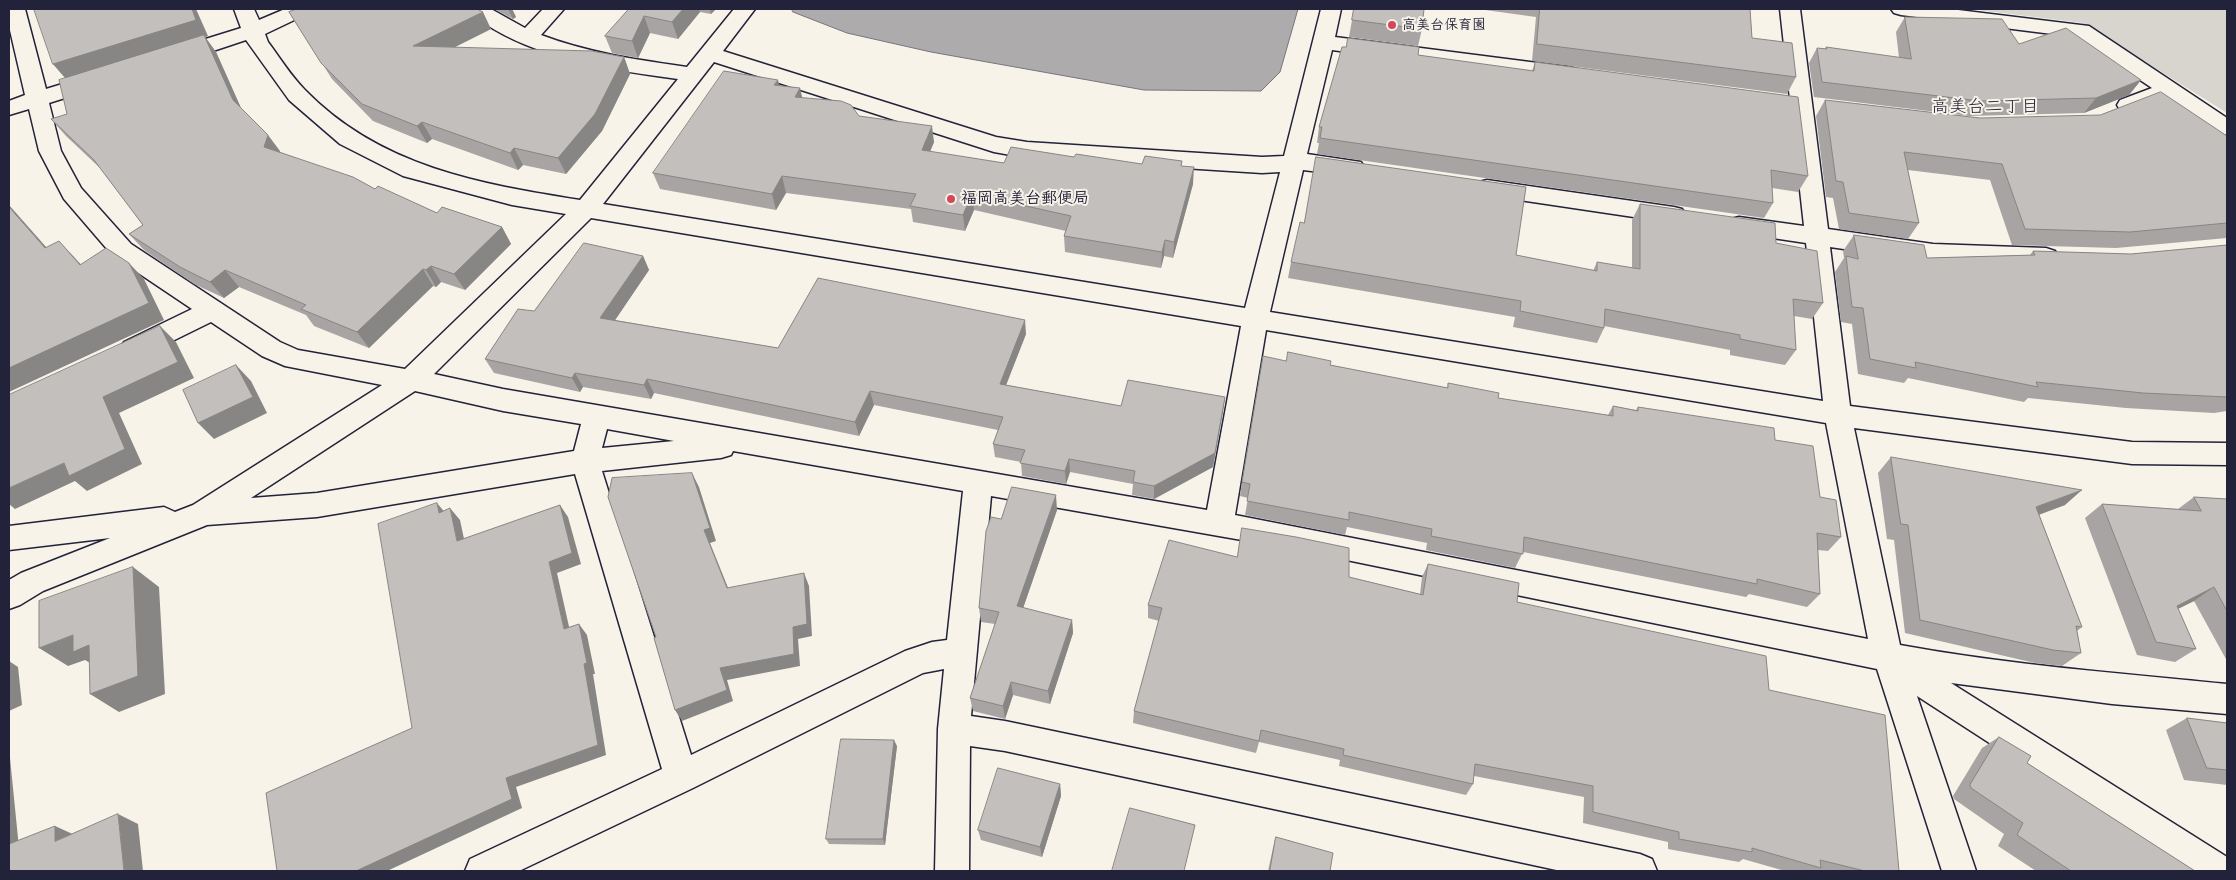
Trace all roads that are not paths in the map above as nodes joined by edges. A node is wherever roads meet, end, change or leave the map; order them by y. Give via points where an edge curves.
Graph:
1 (15, 9) edge
2 (302, 9) edge
3 (477, 9) edge
4 (554, 9) edge
5 (745, 9) edge
6 (1331, 9) edge
7 (1790, 9) edge
8 (1901, 9) edge
9 (249, 20) edge
10 (526, 38) junction
11 (1323, 42) junction
12 (710, 54) junction
13 (159, 61) edge
14 (122, 73) edge
15 (694, 75) junction
16 (1587, 76) edge
17 (2170, 89) junction
18 (37, 99) junction
19 (9, 108) edge
20 (2105, 114) edge
21 (2227, 128) edge
22 (1293, 163) junction
23 (1378, 172) edge
24 (1466, 185) edge
25 (587, 208) junction
26 (1691, 218) edge
27 (1720, 222) edge
28 (1818, 236) junction
29 (2068, 258) edge
30 (212, 309) junction
31 (1255, 319) junction
32 (108, 360) edge
33 (410, 381) junction
34 (1838, 414) junction
35 (596, 416) junction
36 (754, 443) junction
37 (2227, 454) edge
38 (585, 461) junction
39 (978, 482) junction
40 (203, 514) junction
41 (1219, 524) junction
42 (9, 538) edge
43 (9, 596) edge
44 (961, 653) junction
45 (1888, 657) junction
46 (2227, 699) edge
47 (954, 729) junction
48 (681, 777) junction
49 (482, 871) edge
50 (952, 871) edge
51 (1640, 871) edge
52 (1959, 871) edge
53 (2218, 871) edge

1 - 18 street
2 - 9 street
3 - 10 street via 497,24
4 - 10 street
5 - 12 street
6 - 11 street
7 - 28 street
8 - 17 street via 2082,31
9 - 13 street
9 - 25 street via 258,43 297,95 348,139 411,170 512,197
10 - 15 street via 604,61
11 - 16 street
11 - 22 street
12 - 15 street
12 - 22 street via 994,144 1027,150 1262,165
14 - 18 street
15 - 25 street
17 - 20 street
17 - 21 street
18 - 19 street
18 - 30 street via 50,151 72,193 122,250
22 - 23 street via 1310,162
22 - 31 street
24 - 26 street
25 - 31 street
25 - 33 street
27 - 28 street
28 - 29 street via 1933,253
28 - 34 street
30 - 32 street
30 - 33 street via 271,349 294,359
31 - 34 street
31 - 41 street
33 - 35 street
33 - 40 street
34 - 37 street via 2132,453
34 - 45 street
35 - 36 street
35 - 38 street
36 - 38 street
36 - 39 street
38 - 40 street via 317,505
38 - 48 street via 620,585
39 - 41 street
39 - 44 street
40 - 42 street
40 - 43 street via 32,582
41 - 45 street via 1303,538
44 - 47 street
44 - 48 street via 916,661
45 - 46 street via 1958,670
45 - 52 street
45 - 53 street via 1964,710
47 - 50 street
47 - 51 street via 1005,736
48 - 49 street

